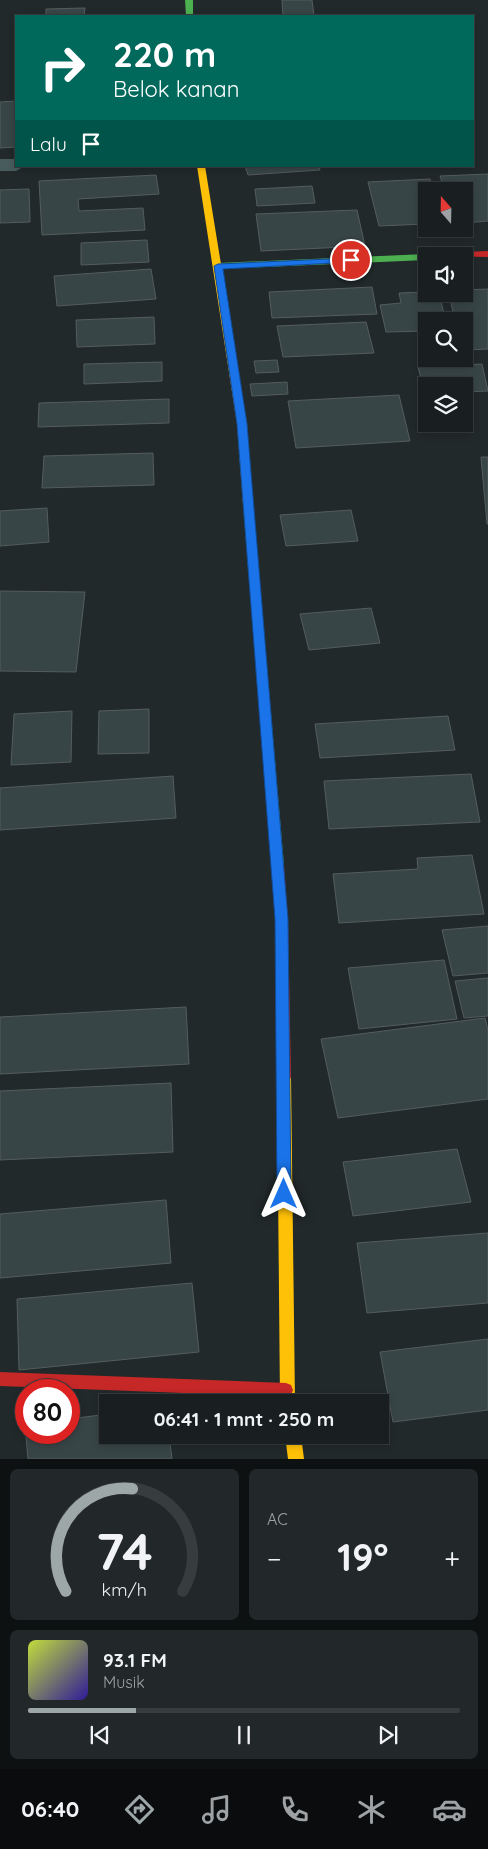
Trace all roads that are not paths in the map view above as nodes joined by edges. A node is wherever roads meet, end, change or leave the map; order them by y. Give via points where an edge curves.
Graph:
1 (189, 0) edge
2 (190, 15) edge
3 (0, 165) edge
4 (15, 165) edge
5 (201, 167) edge
6 (488, 254) edge
7 (473, 255) edge
8 (418, 257) edge
9 (218, 266) junction
10 (0, 1379) edge
11 (286, 1390) junction
12 (287, 1394) edge
13 (294, 1444) edge
14 (296, 1459) edge

1 - 2 main road
3 - 4 street
5 - 9 main road
6 - 7 main road
8 - 9 main road
9 - 11 main road via 242,424 282,919
10 - 11 main road
11 - 12 main road
13 - 14 main road

